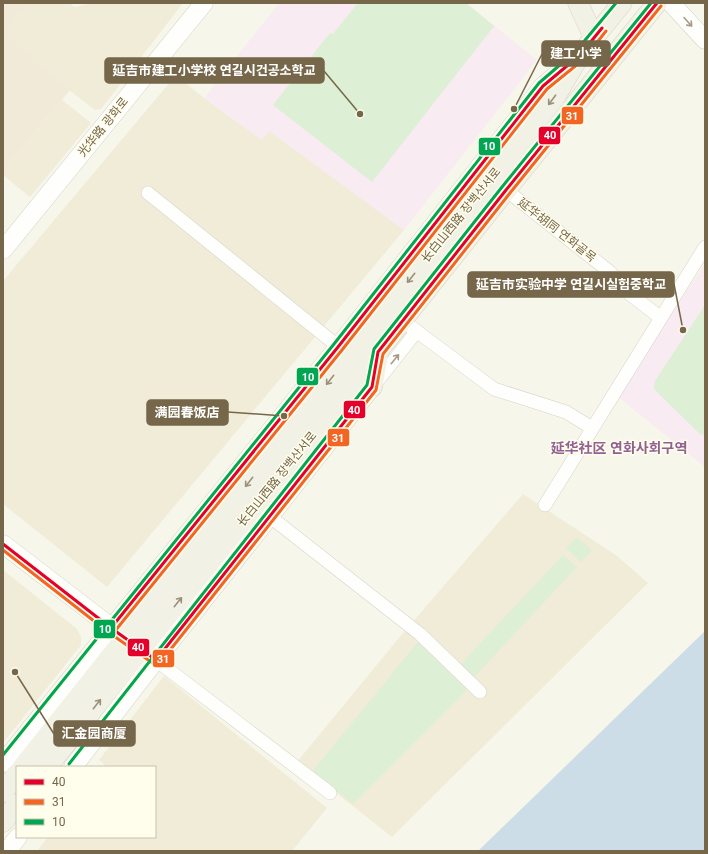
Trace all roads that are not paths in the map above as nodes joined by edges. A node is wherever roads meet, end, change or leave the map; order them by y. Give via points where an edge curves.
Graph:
1 (204, 3) edge
2 (578, 3) edge
3 (622, 3) edge
4 (657, 3) edge
5 (671, 3) edge
6 (594, 38) junction
7 (705, 40) edge
8 (506, 190) junction
9 (148, 193) dead end
10 (705, 247) edge
11 (3, 250) edge
12 (661, 318) junction
13 (410, 326) junction
14 (344, 351) junction
15 (378, 352) junction
16 (372, 387) junction
17 (592, 428) junction
18 (545, 505) dead end
19 (263, 511) junction
20 (3, 544) edge
21 (133, 644) junction
22 (480, 692) dead end
23 (3, 763) edge
24 (24, 766) edge
25 (48, 766) edge
26 (73, 766) edge
27 (16, 775) edge
28 (3, 792) edge
29 (330, 793) dead end
30 (16, 805) edge
31 (3, 822) edge
32 (17, 838) edge
33 (6, 851) edge

1 - 11 street, 光华路 광화로
2 - 6 main road
3 - 6 main road, 长白山西路 장백산서로
4 - 8 main road, 长白山西路 장백산서로
5 -> 7 street
6 -> 14 main road, 长白山西路 장백산서로 via 580,55 555,97
8 - 12 street, 延华胡同 연화골목 via 610,272 626,292
8 - 13 main road, 长白山西路 장백산서로
9 - 14 street
10 - 12 street
12 - 17 street
13 - 15 main road, 长白山西路 장백산서로
16 -> 13 street
13 - 17 street via 494,389 566,412
14 -> 21 main road, 长白山西路 장백산서로
15 - 16 main road
15 - 19 main road, 长白山西路 장백산서로
16 - 19 street, 长白山西路 장백산서로
17 - 18 street
21 -> 19 main road, 长白山西路 장백산서로
19 - 22 street via 420,634
20 - 21 street
21 - 23 street, 长白山西路 장백산서로
21 - 24 main road, 长白山西路 장백산서로
25 -> 21 main road, 长白山西路 장백산서로
21 - 26 street, 长白山西路 장백산서로
21 - 29 street
27 - 28 main road
30 - 31 main road
32 - 33 street

